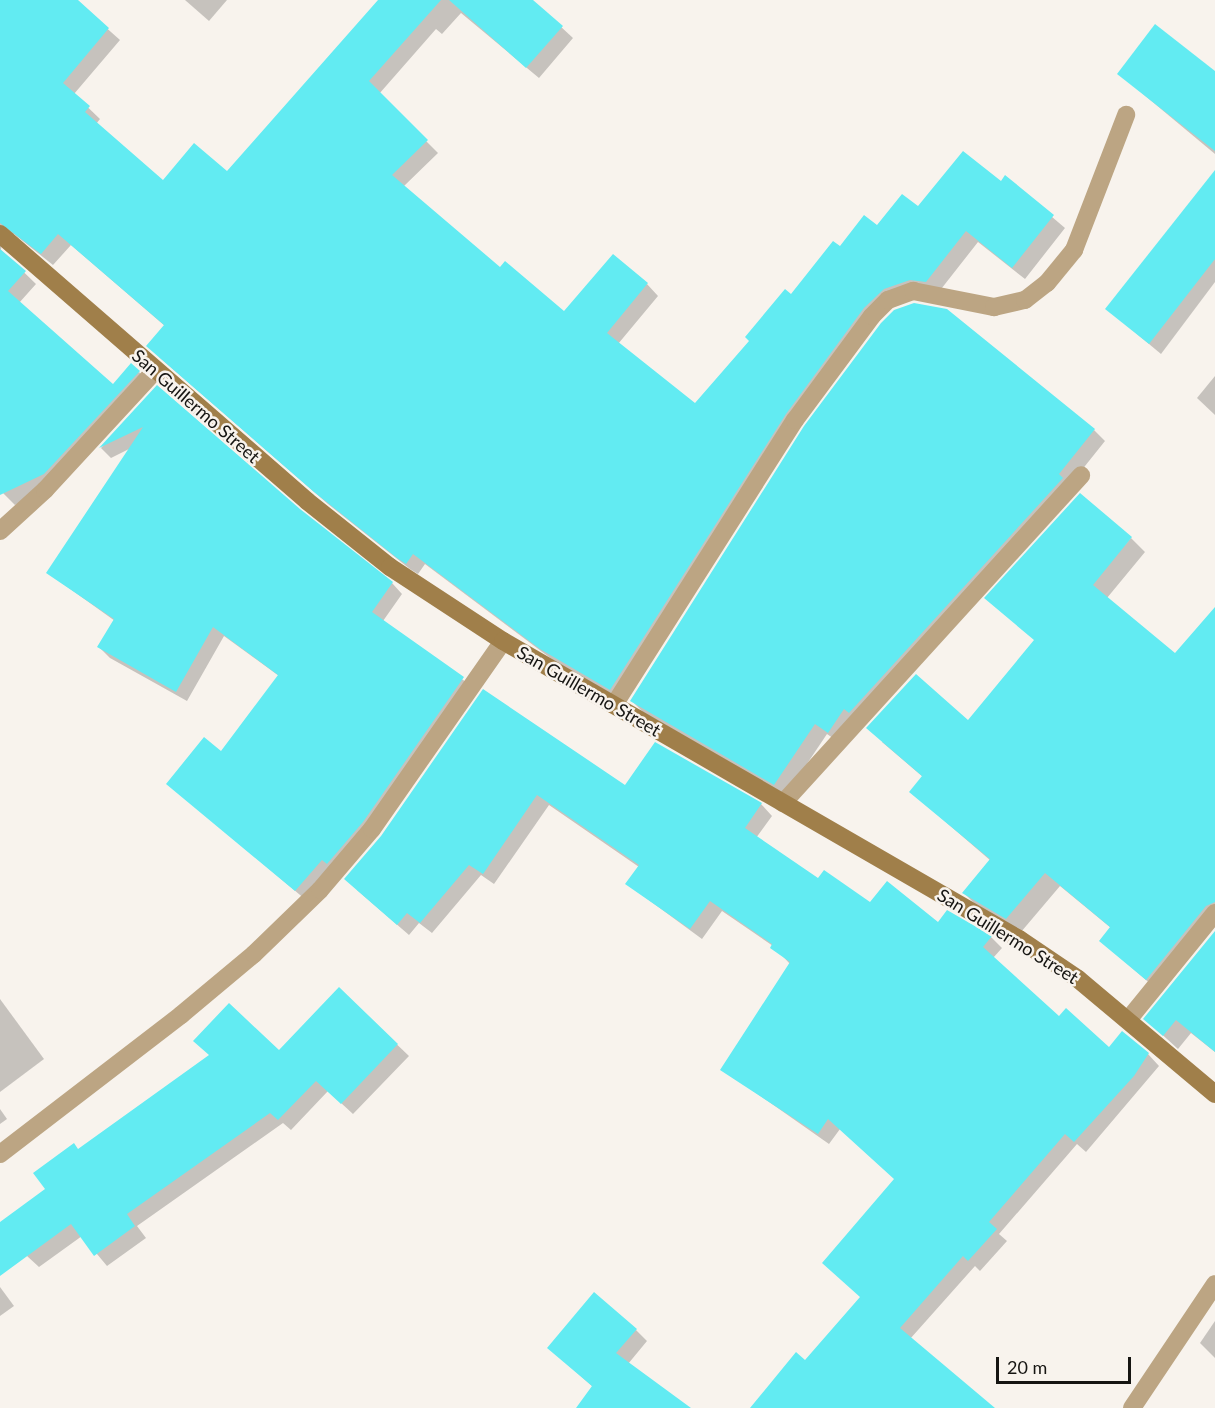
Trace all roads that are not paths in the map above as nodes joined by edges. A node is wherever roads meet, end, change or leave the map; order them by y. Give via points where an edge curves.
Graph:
1 (1126, 115) dead end
2 (0, 234) edge
3 (155, 371) junction
4 (1081, 475) dead end
5 (0, 531) edge
6 (503, 642) junction
7 (614, 705) junction
8 (783, 802) junction
9 (1215, 913) edge
10 (1128, 1020) junction
11 (1215, 1094) edge
12 (0, 1154) edge
13 (1215, 1284) edge
14 (1132, 1408) edge

1 - 7 street via 1074,250 1032,295 994,307 913,291 888,300 872,316 795,420
2 - 3 main road, San Guillermo Street
3 - 5 street via 45,490
3 - 6 main road, San Guillermo Street via 390,567
4 - 8 street
6 - 7 main road, San Guillermo Street
6 - 12 street via 372,829 320,890 254,954 181,1015
7 - 8 main road, San Guillermo Street
8 - 10 main road, San Guillermo Street via 1019,939
9 - 10 street
10 - 11 main road, San Guillermo Street
13 - 14 street

